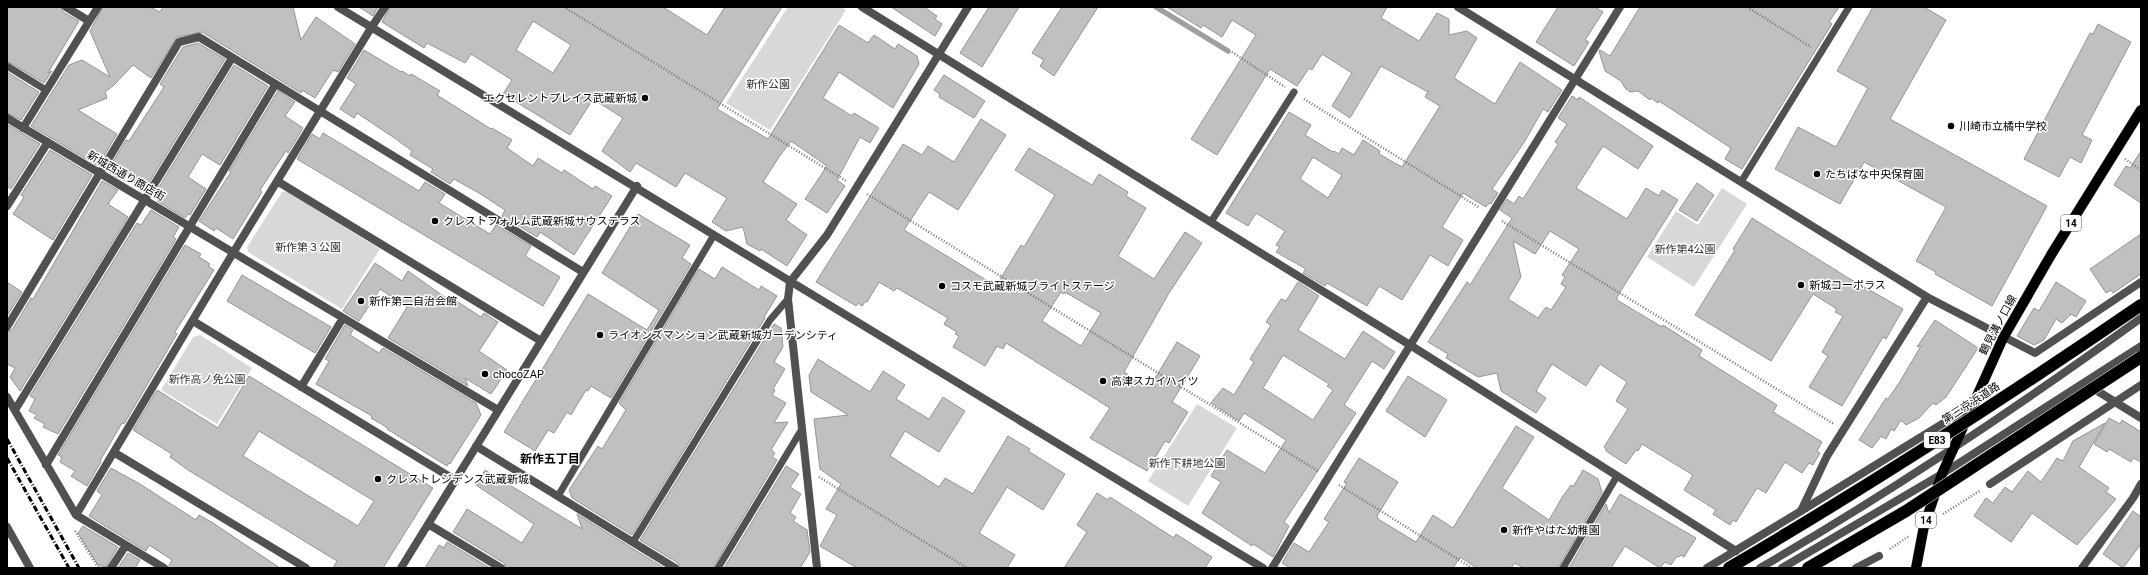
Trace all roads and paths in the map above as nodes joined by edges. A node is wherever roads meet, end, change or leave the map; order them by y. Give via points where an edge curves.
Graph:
1 (66, 7) edge
2 (98, 7) edge
3 (338, 7) edge
4 (385, 7) edge
5 (564, 7) edge
6 (862, 7) edge
7 (968, 7) edge
8 (1458, 7) edge
9 (1620, 7) edge
10 (1747, 7) edge
11 (1849, 7) edge
12 (89, 21) junction
13 (371, 28) junction
14 (1232, 52) dead end
15 (939, 54) junction
16 (1820, 54) junction
17 (232, 58) junction
18 (7, 66) edge
19 (1575, 79) junction
20 (275, 85) junction
21 (46, 90) junction
22 (1294, 92) junction
23 (2141, 110) edge
24 (320, 112) junction
25 (7, 118) edge
26 (23, 128) junction
27 (48, 142) junction
28 (2115, 153) junction
29 (2141, 170) edge
30 (100, 174) junction
31 (277, 181) junction
32 (1741, 182) junction
33 (637, 186) junction
34 (857, 188) junction
35 (145, 199) junction
36 (7, 206) edge
37 (1491, 214) junction
38 (1211, 222) junction
39 (189, 225) junction
40 (714, 235) junction
41 (233, 253) junction
42 (583, 272) junction
43 (790, 282) junction
44 (2141, 282) edge
45 (1927, 296) junction
46 (788, 299) junction
47 (2141, 305) edge
48 (344, 318) junction
49 (2141, 318) edge
50 (193, 321) junction
51 (7, 327) edge
52 (2003, 338) junction
53 (540, 341) junction
54 (1410, 345) junction
55 (2141, 346) edge
56 (2141, 357) edge
57 (2085, 384) junction
58 (2141, 385) edge
59 (301, 387) junction
60 (7, 397) edge
61 (2116, 402) junction
62 (1972, 405) junction
63 (15, 410) junction
64 (498, 410) junction
65 (2141, 418) edge
66 (802, 430) junction
67 (1843, 430) junction
68 (476, 446) junction
69 (1952, 448) junction
70 (115, 452) junction
71 (46, 465) junction
72 (806, 469) junction
73 (1942, 474) junction
74 (1617, 476) junction
75 (1328, 478) junction
76 (455, 480) junction
77 (1990, 484) dead end
78 (2141, 484) edge
79 (558, 496) junction
80 (1801, 511) junction
81 (76, 515) junction
82 (428, 524) junction
83 (7, 527) edge
84 (633, 542) junction
85 (126, 545) junction
86 (1736, 551) junction
87 (1879, 556) dead end
88 (662, 565) edge
89 (30, 568) edge
90 (99, 568) edge
91 (111, 568) edge
92 (164, 568) edge
93 (306, 568) edge
94 (401, 568) edge
95 (501, 568) edge
96 (675, 568) edge
97 (718, 568) edge
98 (817, 568) edge
99 (967, 568) edge
100 (1263, 568) edge
101 (1272, 568) edge
102 (1472, 568) edge
103 (1564, 568) edge
104 (1707, 568) edge
105 (1730, 568) edge
106 (1760, 568) edge
107 (1782, 568) edge
108 (1808, 568) edge
109 (1856, 568) edge
110 (1916, 568) edge
111 (2082, 568) edge

1 - 12 street
2 - 12 street
3 - 13 street
4 - 13 street
5 - 34 path
6 - 15 street
7 - 15 street
8 - 19 street
9 - 19 street
10 - 16 path
11 - 16 lane
12 - 21 street
13 - 24 street
13 - 33 street
14 - 22 path
15 - 34 street
15 - 38 street
16 - 32 lane
17 - 20 street
17 - 30 street via 199,37 179,42
17 - 35 street
18 - 21 lane
19 - 32 street
19 - 37 street
20 - 24 street
20 - 39 street
21 - 26 street
22 - 37 path
22 - 38 lane
23 - 28 main road, 鶴見溝ノ口線 / 14
24 - 31 street
24 - 42 street
25 - 26 street, 新城西通り商店街
26 - 27 street, 新城西通り商店街
27 - 30 street, 新城西通り商店街
27 - 36 street
28 - 29 path
28 - 52 main road, 鶴見溝ノ口線 / 14
30 - 35 street, 新城西通り商店街
30 - 51 street
31 - 41 street
31 - 53 street
32 - 45 street
33 - 40 street
33 - 42 street
34 - 43 street via 827,235
34 - 75 path
35 - 39 street, 新城西通り商店街
35 - 63 street
37 - 54 street
37 - 67 path
38 - 54 street
39 - 41 street, 新城西通り商店街
39 - 71 street
40 - 43 street
40 - 79 lane
41 - 48 street, 新城西通り商店街
41 - 50 street
42 - 53 street
43 - 46 street
43 - 100 street
44 - 52 street via 2035,353
45 - 52 street
45 - 67 street
46 - 66 street
46 - 84 lane via 770,320
47 - 105 highway, 第三京浜道路 / E83, bridge via 2062,360 1889,471
48 - 59 street
48 - 64 street, 新城西通り商店街
49 - 69 street via 2072,368
50 - 59 street
50 - 70 street
52 - 62 main road, 鶴見溝ノ口線 / 14
53 - 64 street
54 - 74 street
54 - 75 street
55 - 57 street
56 - 108 highway, bridge via 1906,511
57 - 61 street
57 - 73 street
58 - 61 street
59 - 76 street
60 - 63 street
61 - 65 street
61 - 77 street
62 - 69 main road, 鶴見溝ノ口線 / 14
62 - 80 street
63 - 71 street
64 - 68 street
66 - 72 street
66 - 97 lane
67 - 80 street via 1827,456
68 - 76 street
68 - 79 street
69 - 73 main road, 鶴見溝ノ口線 / 14
69 - 106 street via 1841,521
70 - 81 street
70 - 93 street
71 - 81 street
72 - 98 street
72 - 99 path
73 - 107 street
73 - 110 main road, 鶴見溝ノ口線 / 14 via 1924,526
74 - 86 street
74 - 103 lane
75 - 101 street
75 - 102 path
76 - 82 street
78 - 111 street
79 - 84 street
80 - 86 street
81 - 85 street
81 - 90 path via 71,524
82 - 94 street
82 - 95 street
83 - 89 street
84 - 88 street
85 - 91 street
85 - 92 street
86 - 104 street
87 - 109 street
88 - 96 street

